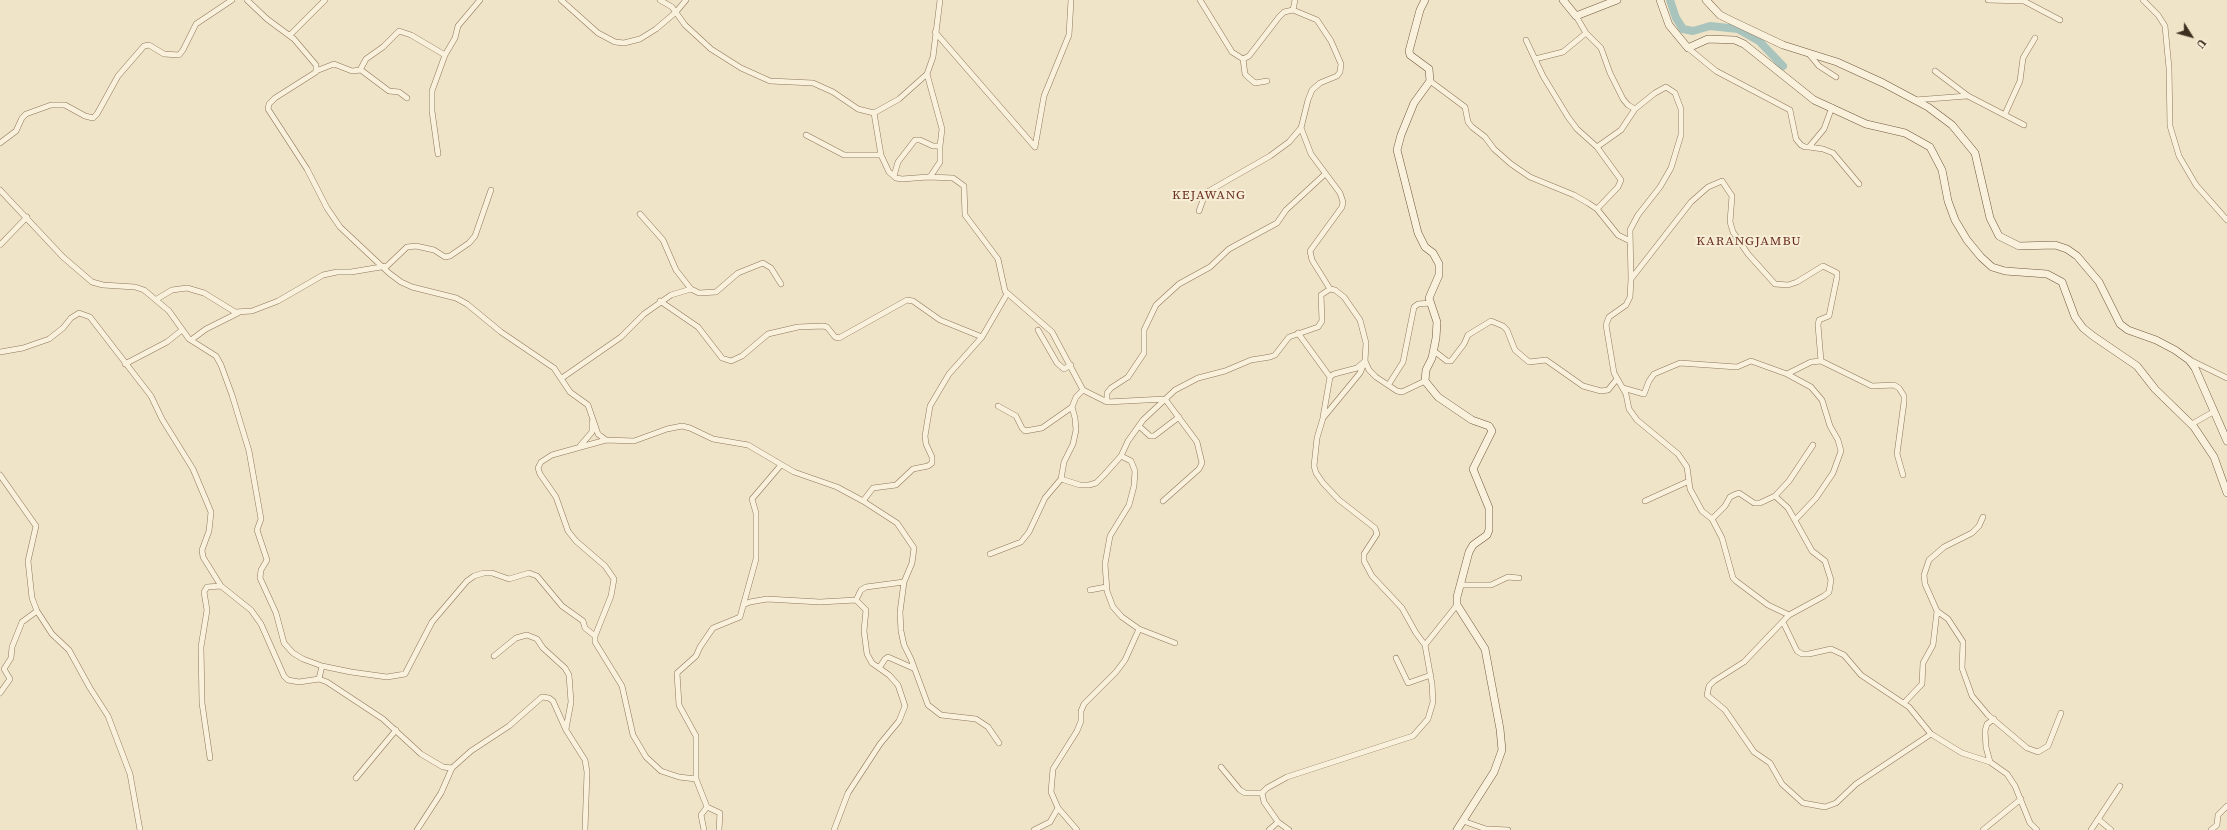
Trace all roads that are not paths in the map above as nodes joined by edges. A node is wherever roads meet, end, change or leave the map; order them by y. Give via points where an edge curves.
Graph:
1 (232, 0) edge
2 (247, 0) edge
3 (325, 0) edge
4 (480, 0) edge
5 (561, 0) edge
6 (660, 0) edge
7 (686, 0) edge
8 (940, 0) edge
9 (1071, 0) edge
10 (1200, 0) edge
11 (1295, 0) edge
12 (1425, 0) edge
13 (1563, 0) edge
14 (1616, 0) edge
15 (1660, 0) edge
16 (1706, 0) edge
17 (1988, 0) edge
18 (2143, 0) edge
19 (1293, 10) junction
20 (676, 12) junction
21 (1576, 16) junction
22 (2060, 20) dead end
23 (935, 32) junction
24 (1586, 33) junction
25 (290, 35) junction
26 (2035, 38) dead end
27 (1526, 40) dead end
28 (1688, 48) junction
29 (1808, 53) junction
30 (445, 55) junction
31 (1243, 59) junction
32 (1535, 59) junction
33 (360, 70) junction
34 (316, 71) junction
35 (1935, 71) dead end
36 (927, 74) junction
37 (1836, 77) dead end
38 (1267, 81) dead end
39 (1430, 81) junction
40 (1968, 96) junction
41 (407, 98) dead end
42 (1915, 100) junction
43 (1832, 107) junction
44 (1635, 109) junction
45 (874, 113) junction
46 (2006, 114) junction
47 (2024, 125) dead end
48 (1301, 128) junction
49 (806, 135) dead end
50 (0, 143) edge
51 (940, 146) junction
52 (1809, 147) junction
53 (1597, 148) junction
54 (438, 154) dead end
55 (881, 155) junction
56 (1325, 174) junction
57 (894, 176) junction
58 (930, 177) junction
59 (1859, 184) dead end
60 (0, 190) edge
61 (491, 190) dead end
62 (1597, 210) junction
63 (1199, 211) dead end
64 (640, 214) dead end
65 (27, 217) junction
66 (2227, 220) edge
67 (1630, 241) junction
68 (0, 244) edge
69 (383, 267) junction
70 (1631, 280) junction
71 (781, 284) dead end
72 (691, 289) junction
73 (1330, 289) junction
74 (1008, 294) junction
75 (156, 299) junction
76 (660, 301) junction
77 (1430, 303) junction
78 (238, 313) junction
79 (182, 330) junction
80 (1038, 330) dead end
81 (1298, 333) junction
82 (982, 337) junction
83 (191, 340) junction
84 (1434, 351) junction
85 (0, 352) edge
86 (2189, 360) junction
87 (1365, 361) junction
88 (1821, 361) junction
89 (125, 364) junction
90 (1071, 365) junction
91 (1787, 374) junction
92 (1330, 377) junction
93 (562, 378) junction
94 (1616, 378) junction
95 (2227, 378) edge
96 (1425, 381) junction
97 (1388, 384) junction
98 (1623, 388) junction
99 (1083, 390) junction
100 (1165, 399) junction
101 (1107, 402) junction
102 (998, 406) dead end
103 (1072, 407) junction
104 (2213, 412) junction
105 (592, 417) junction
106 (1179, 418) junction
107 (1323, 418) junction
108 (2194, 423) junction
109 (1139, 426) junction
110 (606, 440) junction
111 (2227, 441) edge
112 (1813, 445) dead end
113 (580, 447) junction
114 (1121, 456) junction
115 (781, 466) junction
116 (1903, 475) dead end
117 (0, 476) edge
118 (1061, 478) junction
119 (1689, 481) junction
120 (2227, 493) edge
121 (1775, 496) junction
122 (863, 500) junction
123 (1163, 501) dead end
124 (1645, 501) dead end
125 (1983, 517) dead end
126 (1712, 519) junction
127 (1796, 520) junction
128 (990, 554) dead end
129 (1519, 578) dead end
130 (904, 582) junction
131 (1460, 585) junction
132 (221, 586) junction
133 (1106, 587) junction
134 (1090, 590) dead end
135 (856, 600) junction
136 (743, 605) junction
137 (1455, 606) junction
138 (37, 611) junction
139 (1937, 611) junction
140 (1789, 615) junction
141 (1782, 622) junction
142 (1140, 629) junction
143 (595, 636) junction
144 (1175, 643) dead end
145 (1425, 645) junction
146 (494, 656) dead end
147 (1396, 658) dead end
148 (322, 666) junction
149 (879, 668) junction
150 (913, 668) junction
151 (1430, 675) junction
152 (319, 679) junction
153 (0, 693) edge
154 (1904, 703) junction
155 (2061, 713) dead end
156 (1994, 719) junction
157 (396, 730) junction
158 (566, 730) junction
159 (1931, 734) junction
160 (999, 743) dead end
161 (210, 758) dead end
162 (1990, 762) junction
163 (1221, 767) dead end
164 (452, 768) junction
165 (356, 778) dead end
166 (696, 779) junction
167 (2120, 786) dead end
168 (1262, 793) junction
169 (2021, 799) junction
170 (2227, 806) edge
171 (707, 807) junction
172 (1058, 808) junction
173 (2098, 819) junction
174 (1463, 821) junction
175 (1278, 822) junction
176 (140, 830) edge
177 (417, 830) edge
178 (586, 830) edge
179 (704, 830) edge
180 (719, 830) edge
181 (834, 830) edge
182 (1034, 830) edge
183 (1077, 830) edge
184 (1269, 830) edge
185 (1289, 830) edge
186 (1457, 830) edge
187 (1489, 830) edge
188 (1508, 830) edge
189 (1983, 830) edge
190 (2037, 830) edge
191 (2091, 830) edge
192 (2111, 830) edge
193 (2210, 830) edge

1 - 50 street via 196,24 183,50 178,54 164,54 149,45 144,46 118,76 93,118 65,105 51,105 26,114 16,131
2 - 25 street via 267,19
3 - 25 street
4 - 30 street via 458,26 453,43
5 - 20 street via 598,33 615,42 624,43 640,39
6 - 20 street
7 - 20 street
8 - 23 street
9 - 23 street via 1069,35 1044,96 1035,147
10 - 31 street via 1232,52
11 - 19 street
12 - 39 street via 1409,51 1410,55 1429,69
13 - 21 street
14 - 21 street
15 - 28 street via 1669,24
16 - 29 street via 1717,12 1730,20 1778,43
17 - 22 street via 2024,1
18 - 66 street via 2165,26 2170,126 2176,145 2196,185
19 - 31 street via 1284,12 1249,56
19 - 48 street via 1311,17 1320,24 1341,64 1337,76 1320,83 1312,90
20 - 45 street via 685,25 712,49 741,68 770,81 813,83 864,112
21 - 24 street
23 - 36 street via 933,57
24 - 32 street via 1563,52
24 - 44 street via 1601,48 1623,99
25 - 34 street via 316,65
26 - 46 street via 2024,58 2020,81
27 - 32 street
28 - 43 street via 1708,39 1736,40 1808,96
28 - 52 street via 1716,71 1790,110 1796,138 1801,145
29 - 37 street via 1819,66
29 - 42 street via 1837,62
30 - 33 street via 411,35 399,31 366,59
30 - 54 street via 432,91
31 - 38 street via 1245,74 1248,77 1255,83
32 - 53 street via 1568,117 1581,134
33 - 34 street via 352,71 334,64
33 - 41 street via 389,91 399,92
34 - 69 street via 275,98 268,109 333,218
35 - 40 street
36 - 45 street via 899,99
36 - 51 street via 942,129
39 - 62 street via 1465,107 1468,122 1472,127 1511,164 1530,177 1574,195
39 - 77 street via 1414,103 1400,135 1397,150 1418,233 1425,247 1433,253 1439,264 1439,275
40 - 42 street
40 - 46 street
42 - 86 street via 1952,125 1975,153 1990,218 1999,236 2019,246 2055,246 2067,249 2077,256 2099,282 2120,324 2128,330 2165,345
43 - 52 street via 1824,129
43 - 108 street via 1866,124 1905,134 1930,147 1942,170 1955,220 1981,257 1992,267 2005,271 2047,274 2062,282 2075,317 2083,328 2137,366 2155,389
44 - 53 street via 1621,130
44 - 67 street via 1655,92 1669,88 1680,102 1682,126 1671,168 1633,222
45 - 55 street
46 - 47 street
48 - 56 street via 1311,154
48 - 63 street via 1289,142 1270,156 1209,191
49 - 55 street via 844,155
51 - 57 street via 915,140 898,162
51 - 58 street via 940,162
52 - 59 street via 1833,154
53 - 62 street via 1621,180 1618,187
55 - 57 street via 889,172
56 - 73 street via 1340,193 1343,202 1310,254
56 - 101 street via 1286,210 1277,223 1229,249 1210,267 1179,284 1156,305 1144,330 1144,353 1128,377 1107,393
57 - 58 street via 902,179
58 - 74 street via 953,178 964,186 965,215 998,259
60 - 65 street
61 - 69 street via 474,236 459,251 445,256 434,250 408,247
62 - 67 street via 1612,230
64 - 72 street via 663,240 676,270
65 - 68 street
65 - 75 street via 63,257 92,282 135,287
67 - 70 street
69 - 78 street via 323,275 262,307
69 - 93 street via 401,282 412,287 467,304 501,332 554,368
70 - 88 street via 1691,202 1708,187 1722,181 1732,196 1730,222 1733,232 1748,254 1775,284 1788,285 1797,282 1823,266 1837,273 1829,316 1819,320
70 - 94 street via 1631,291 1626,305 1612,313 1606,324 1610,359
71 - 72 street via 771,268 763,263 738,273 716,292 699,293
72 - 76 street
73 - 81 street via 1321,295 1320,324 1314,329
73 - 87 street via 1344,297 1360,320 1366,343
74 - 82 street
74 - 90 street via 1052,332
75 - 78 street via 172,290 187,288 200,291 228,310
75 - 79 street via 174,317
76 - 82 street via 698,328 722,358 731,361 742,356 768,334 798,327 823,326 839,338 908,300 940,320
76 - 93 street via 620,337
77 - 84 street via 1438,322
77 - 97 street via 1414,307 1403,362
78 - 83 street
79 - 83 street
79 - 89 street via 167,342
80 - 90 street via 1057,363 1064,368
81 - 92 street
81 - 100 street via 1289,338 1275,355 1251,360 1184,384
82 - 122 street via 949,374 930,406 925,436 932,462 928,466 913,469 896,485 872,488
83 - 148 street via 210,351 221,366 242,426 261,519 257,530 267,560 260,578 276,613 284,642 293,653
84 - 94 street via 1447,361 1451,361 1468,335 1492,321 1507,330 1515,350 1529,362 1546,360 1584,386 1601,391 1608,390
84 - 96 street via 1426,370
85 - 89 street via 23,348 49,339 71,318 79,314 90,317
86 - 95 street
86 - 104 street via 2195,368
87 - 92 street via 1357,368
87 - 97 street via 1369,370
87 - 107 street via 1360,373
88 - 91 street via 1811,362
88 - 116 street via 1872,386 1894,385 1899,388 1904,396 1904,402 1897,454
89 - 132 street via 150,396 193,469 209,503 211,520 202,550 203,557
90 - 99 street
91 - 98 street via 1751,361 1737,368 1701,366 1686,362 1654,374 1644,394
91 - 127 street via 1819,395 1841,451 1833,473 1816,498
92 - 107 street
93 - 105 street via 570,392 588,405
94 - 98 street
96 - 97 street via 1402,392
96 - 131 street via 1438,397 1472,420 1489,426 1492,431 1473,469 1489,508 1489,530 1469,552
98 - 119 street via 1633,415 1678,454 1687,467
99 - 101 street
99 - 103 street via 1076,397
100 - 101 street
100 - 106 street
100 - 109 street
102 - 103 street via 1016,416 1025,431 1042,428
103 - 118 street via 1076,418 1076,430
104 - 108 street
104 - 111 street
105 - 110 street via 599,436
105 - 113 street via 592,432
106 - 109 street via 1154,436 1150,436
106 - 123 street via 1197,442 1202,463 1199,469
107 - 145 street via 1314,457 1316,474 1339,500 1375,528 1376,534 1364,554 1364,561 1372,576 1402,608
108 - 120 street via 2214,457
109 - 114 street
110 - 113 street
110 - 115 street via 634,441 682,426 713,439 748,445
112 - 121 street via 1789,481
113 - 143 street via 552,455 541,462 538,468 556,497 571,537 597,558 614,579 611,596
114 - 118 street via 1096,483 1080,485
114 - 133 street via 1131,461 1135,471 1134,486 1129,505 1110,536 1105,564
115 - 122 street via 837,487
115 - 136 street via 752,499 756,513 756,559
117 - 138 street via 36,526 28,555 32,598
118 - 128 street via 1045,498 1029,532 1021,542
119 - 124 street
119 - 126 street via 1698,506
121 - 126 street via 1754,503 1736,494 1730,497
121 - 127 street
122 - 130 street via 897,523 914,548 912,563
125 - 139 street via 1972,533 1944,546 1929,560 1924,575 1925,584
126 - 140 street via 1722,538 1733,578 1768,605
127 - 140 street via 1812,551 1825,561 1831,586 1824,596
129 - 131 street via 1508,577 1491,585
130 - 135 street via 866,587 861,590
130 - 150 street via 900,612 901,631
131 - 137 street
132 - 152 street via 251,610 261,624 281,672 288,680 299,682
132 - 161 street via 207,587 204,592 207,610 201,647 202,703
133 - 134 street
133 - 142 street via 1113,607
135 - 136 street via 820,602 767,599
135 - 149 street via 866,610 864,631 867,654 872,663
136 - 166 street via 740,617 713,628 696,656 677,673 679,705 696,736
137 - 145 street
137 - 174 street via 1485,649 1502,740 1500,757 1494,772
138 - 153 street via 22,622 11,650 11,658 4,669 10,679
138 - 176 street via 52,634 69,650 108,716 130,774
139 - 154 street via 1933,645 1922,666 1922,684
139 - 156 street via 1948,619 1963,642 1962,668 1972,696
140 - 141 street
141 - 154 street via 1797,651 1802,654 1821,650 1838,651 1850,660 1866,680
141 - 159 street via 1744,662 1714,681 1709,686 1707,695 1725,710 1754,752 1770,763 1782,784 1798,800 1819,807 1832,806 1843,799 1856,784
142 - 144 street
142 - 172 street via 1125,660 1084,704 1081,711 1082,721 1053,769 1051,792
143 - 148 street via 585,628 582,621 562,606 537,576 529,573 509,579 484,573 466,581 432,622 405,674 381,677
143 - 166 street via 596,646 622,686 638,746 665,774
145 - 151 street
146 - 158 street via 516,638 527,635 537,638 543,648 569,675 571,702
147 - 151 street via 1408,683
148 - 152 street
149 - 150 street via 888,658
149 - 181 street via 898,685 905,701 904,712 848,793
150 - 160 street via 928,705 934,712 976,719 988,727
151 - 168 street via 1433,702 1428,719 1413,736 1287,777
152 - 157 street via 336,687
154 - 159 street
155 - 156 street via 2048,746 2038,752 2027,748
156 - 162 street via 1987,724 1985,731
157 - 164 street via 421,754 442,766
157 - 165 street
158 - 164 street via 553,701 545,696
158 - 178 street via 585,760
159 - 162 street via 1970,758
162 - 169 street via 2007,774
163 - 168 street via 1240,790 1245,793
164 - 177 street via 441,793
166 - 171 street
167 - 173 street
168 - 175 street via 1264,802
169 - 189 street
169 - 190 street via 2027,817
170 - 193 street via 2218,815 2217,825
171 - 179 street via 701,815
171 - 180 street via 720,813
172 - 182 street via 1050,822
172 - 183 street
173 - 191 street
173 - 192 street
174 - 186 street
174 - 187 street
175 - 184 street
175 - 185 street
187 - 188 street

